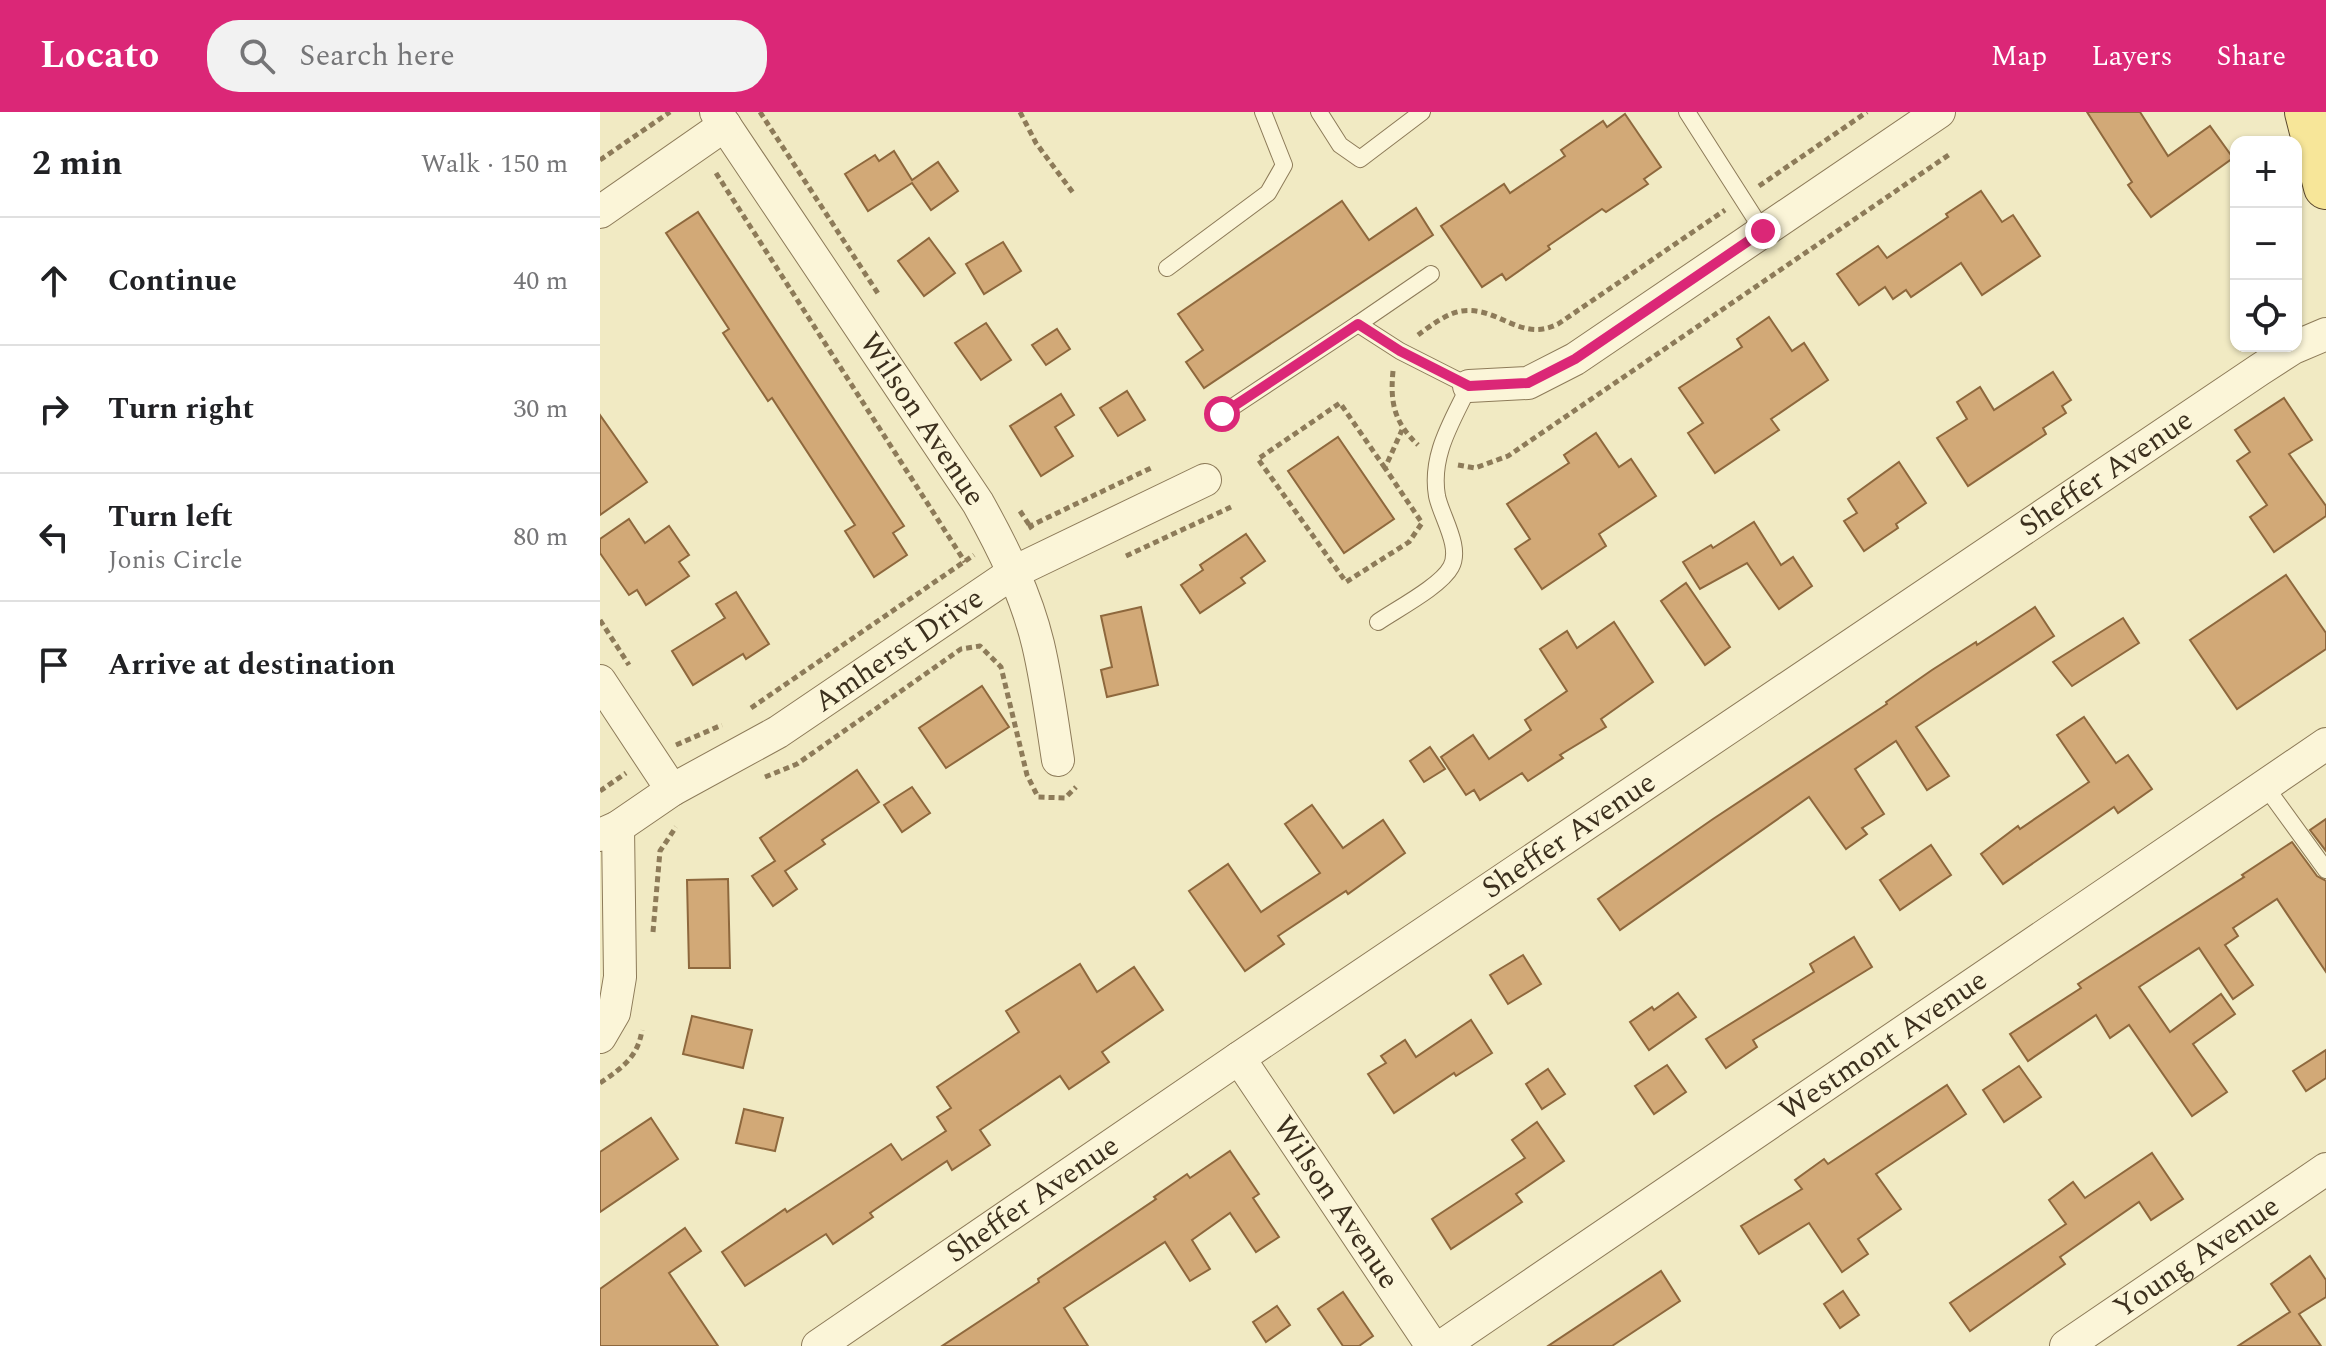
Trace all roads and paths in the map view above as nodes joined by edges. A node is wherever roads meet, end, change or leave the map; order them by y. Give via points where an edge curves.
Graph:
1 (670, 112) edge
2 (1020, 112) edge
3 (1263, 112) edge
4 (1319, 112) edge
5 (1422, 112) edge
6 (1687, 112) edge
7 (1939, 112) edge
8 (720, 119) edge
9 (2316, 129) edge
10 (698, 144) junction
11 (600, 160) edge
12 (2326, 187) edge
13 (1074, 194) dead end
14 (600, 212) edge
15 (1763, 231) junction
16 (1167, 268) dead end
17 (1431, 274) dead end
18 (1358, 324) junction
19 (2326, 334) edge
20 (1469, 386) junction
21 (1222, 414) dead end
22 (1402, 430) dead end
23 (1385, 468) junction
24 (1205, 480) dead end
25 (1231, 507) dead end
26 (1117, 560) dead end
27 (1014, 572) junction
28 (984, 594) junction
29 (1378, 622) dead end
30 (600, 681) edge
31 (2326, 744) edge
32 (1058, 760) dead end
33 (2265, 786) junction
34 (672, 790) junction
35 (609, 831) edge
36 (2326, 870) edge
37 (600, 1037) edge
38 (1239, 1058) junction
39 (2326, 1169) edge
40 (818, 1346) edge
41 (1432, 1346) edge
42 (1442, 1346) edge
43 (2066, 1346) edge

1 - 11 path
2 - 13 path
3 - 16 lane via 1284,165 1268,193
4 - 5 lane via 1340,145 1360,159
6 - 15 lane
7 - 15 street
8 - 10 street
8 - 27 street, Wilson Avenue via 978,503
9 - 12 main road
10 - 14 street
10 - 28 path
15 - 20 street via 1575,359 1528,383
17 - 18 lane
18 - 20 lane
18 - 21 lane
19 - 38 street, Sheffer Avenue via 2259,370
20 - 29 lane via 1436,457 1437,495 1454,563 1445,576
22 - 23 path
23 - 23 path via 1422,523 1409,542 1346,582 1258,459 1340,403
24 - 27 street, Amherst Drive
25 - 26 path
27 - 28 street, Amherst Drive
27 - 32 street, Wilson Avenue via 1037,643
28 - 34 street, Amherst Drive via 778,732
30 - 34 street
31 - 33 street, Westmont Avenue
33 - 36 lane
33 - 42 street, Westmont Avenue
34 - 35 street, Amherst Drive
35 - 37 street via 620,977 614,1013
38 - 40 street, Sheffer Avenue
38 - 41 street, Wilson Avenue
39 - 43 street, Young Avenue

